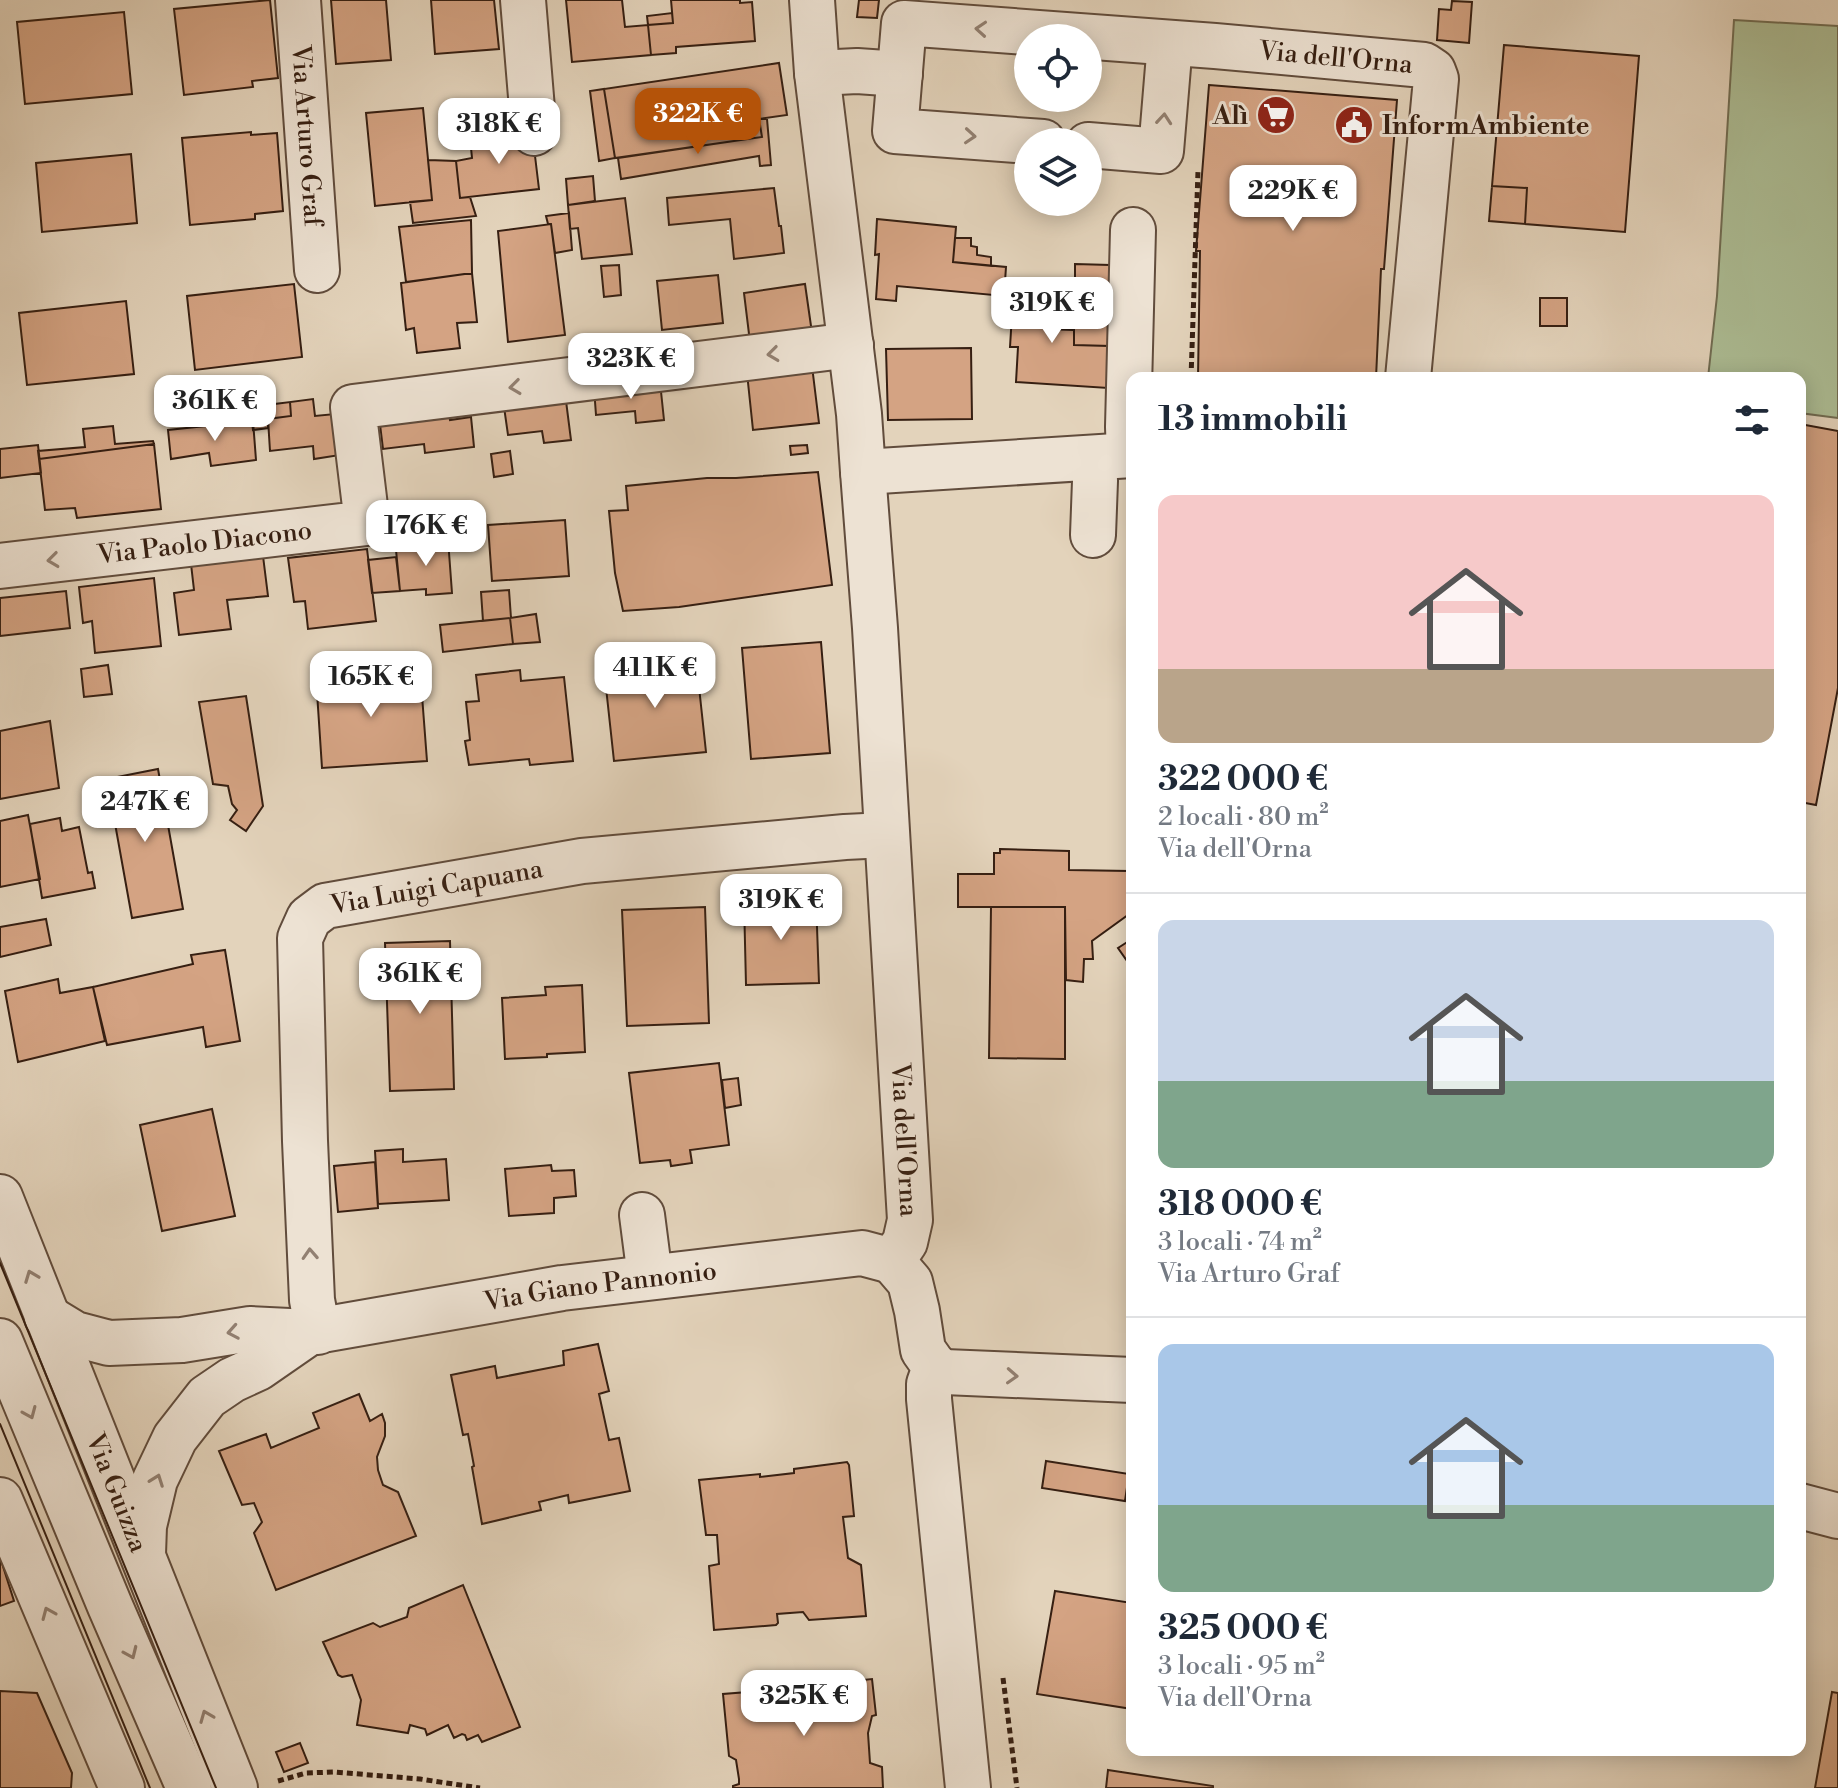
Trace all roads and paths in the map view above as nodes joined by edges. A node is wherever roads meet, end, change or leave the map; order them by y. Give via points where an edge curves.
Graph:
1 (298, 0) edge
2 (523, 0) edge
3 (812, 0) edge
4 (1176, 44) junction
5 (817, 73) junction
6 (900, 74) junction
7 (534, 133) dead end
8 (1014, 140) edge
9 (1102, 146) edge
10 (1199, 158) dead end
11 (1133, 230) dead end
12 (317, 270) dead end
13 (851, 345) junction
14 (1129, 372) edge
15 (1191, 372) edge
16 (1409, 372) edge
17 (1126, 433) edge
18 (1118, 456) edge
19 (863, 472) junction
20 (1093, 535) dead end
21 (0, 566) edge
22 (886, 835) junction
23 (0, 1197) edge
24 (642, 1215) dead end
25 (892, 1261) junction
26 (650, 1277) junction
27 (47, 1317) junction
28 (314, 1332) junction
29 (182, 1340) junction
30 (0, 1341) edge
31 (935, 1367) junction
32 (1126, 1380) edge
33 (207, 1397) junction
34 (0, 1500) edge
35 (1806, 1508) edge
36 (1838, 1516) edge
37 (143, 1556) junction
38 (278, 1781) dead end
39 (122, 1788) edge
40 (189, 1788) edge
41 (235, 1788) edge
42 (480, 1788) edge
43 (968, 1788) edge

1 - 12 street, Via Arturo Graf
2 - 7 street
3 - 5 street, Via dell'Orna
4 -> 6 street, Via dell'Orna via 904,23
9 -> 4 street via 1161,151
4 - 16 street, Via dell'Orna via 1424,65 1433,71
5 - 6 street
5 - 13 street, Via dell'Orna
6 -> 8 street, Via dell'Orna via 895,131
10 - 15 path
11 - 14 street
13 - 19 street, Via dell'Orna
13 -> 21 street, Via Paolo Diacono via 353,407 367,523
17 - 18 street
18 - 19 street
18 - 20 street via 1095,481
19 - 22 street, Via dell'Orna
22 - 25 street, Via dell'Orna via 910,1220 905,1242
28 -> 22 street, Via Luigi Capuana via 300,938 309,918 325,906 582,861
27 -> 23 street, Via Guizza
24 - 26 street
25 - 26 street, Via Giano Pannonio via 862,1253
25 - 31 street via 910,1282 923,1350
26 - 28 street, Via Giano Pannonio
27 - 29 street, Via Giano Pannonio via 75,1334 109,1343
27 - 37 street, Via Guizza
28 -> 29 street, Via Giano Pannonio via 250,1329
28 - 33 street, Via Giano Pannonio
29 - 33 street via 197,1353
30 -> 40 street, Via Guizza
31 -> 32 street via 945,1372
31 - 43 street via 929,1399
37 -> 33 street, Via Giano Pannonio via 155,1480 175,1438
39 -> 34 street
35 - 36 street
41 -> 37 street, Via Guizza
38 - 42 path via 334,1772

